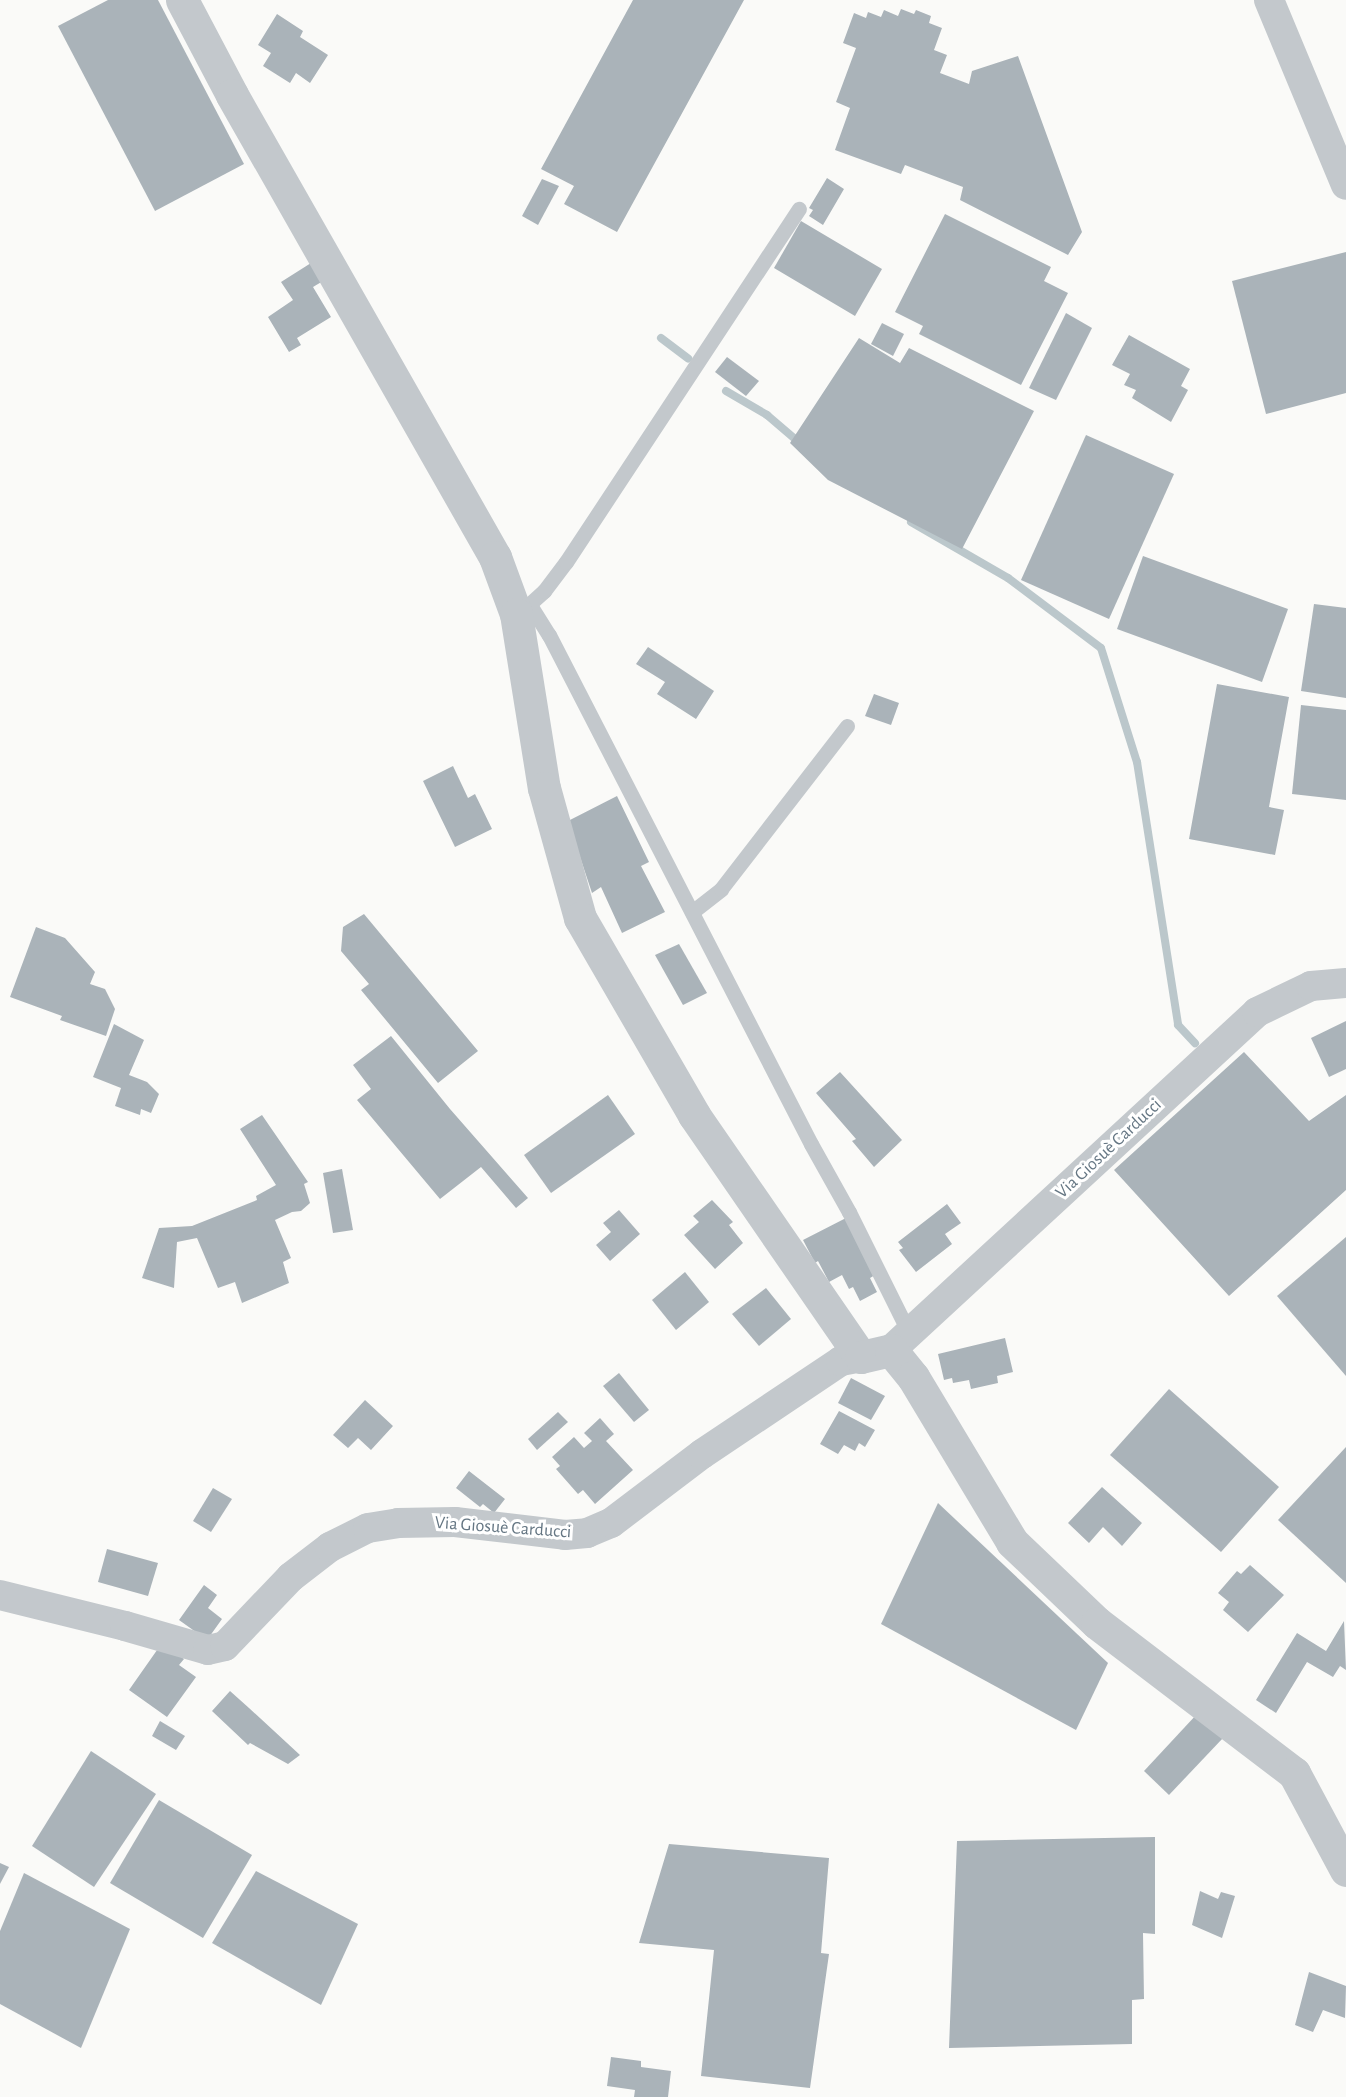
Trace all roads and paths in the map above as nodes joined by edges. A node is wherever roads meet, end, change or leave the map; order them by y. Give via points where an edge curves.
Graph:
1 (182, 0) edge
2 (1269, 0) edge
3 (1346, 185) edge
4 (799, 209) dead end
5 (523, 609) junction
6 (847, 726) dead end
7 (692, 912) junction
8 (1346, 983) edge
9 (887, 1347) junction
10 (0, 1595) edge
11 (1346, 1870) edge

1 - 5 street
2 - 3 street
4 - 5 lane via 566,562 544,591
5 - 7 lane via 549,635
5 - 9 street via 544,788 580,918 694,1115
6 - 7 lane via 720,889
7 - 9 lane via 849,1212
8 - 9 street, Via Giosuè Carducci via 1311,987 1257,1012
9 - 10 street, Via Giosuè Carducci via 841,1361 702,1454 611,1523 587,1533 565,1535 456,1522 368,1528 330,1547 291,1577 225,1646 208,1650
9 - 11 street via 913,1377 1012,1542 1097,1623 1294,1773

